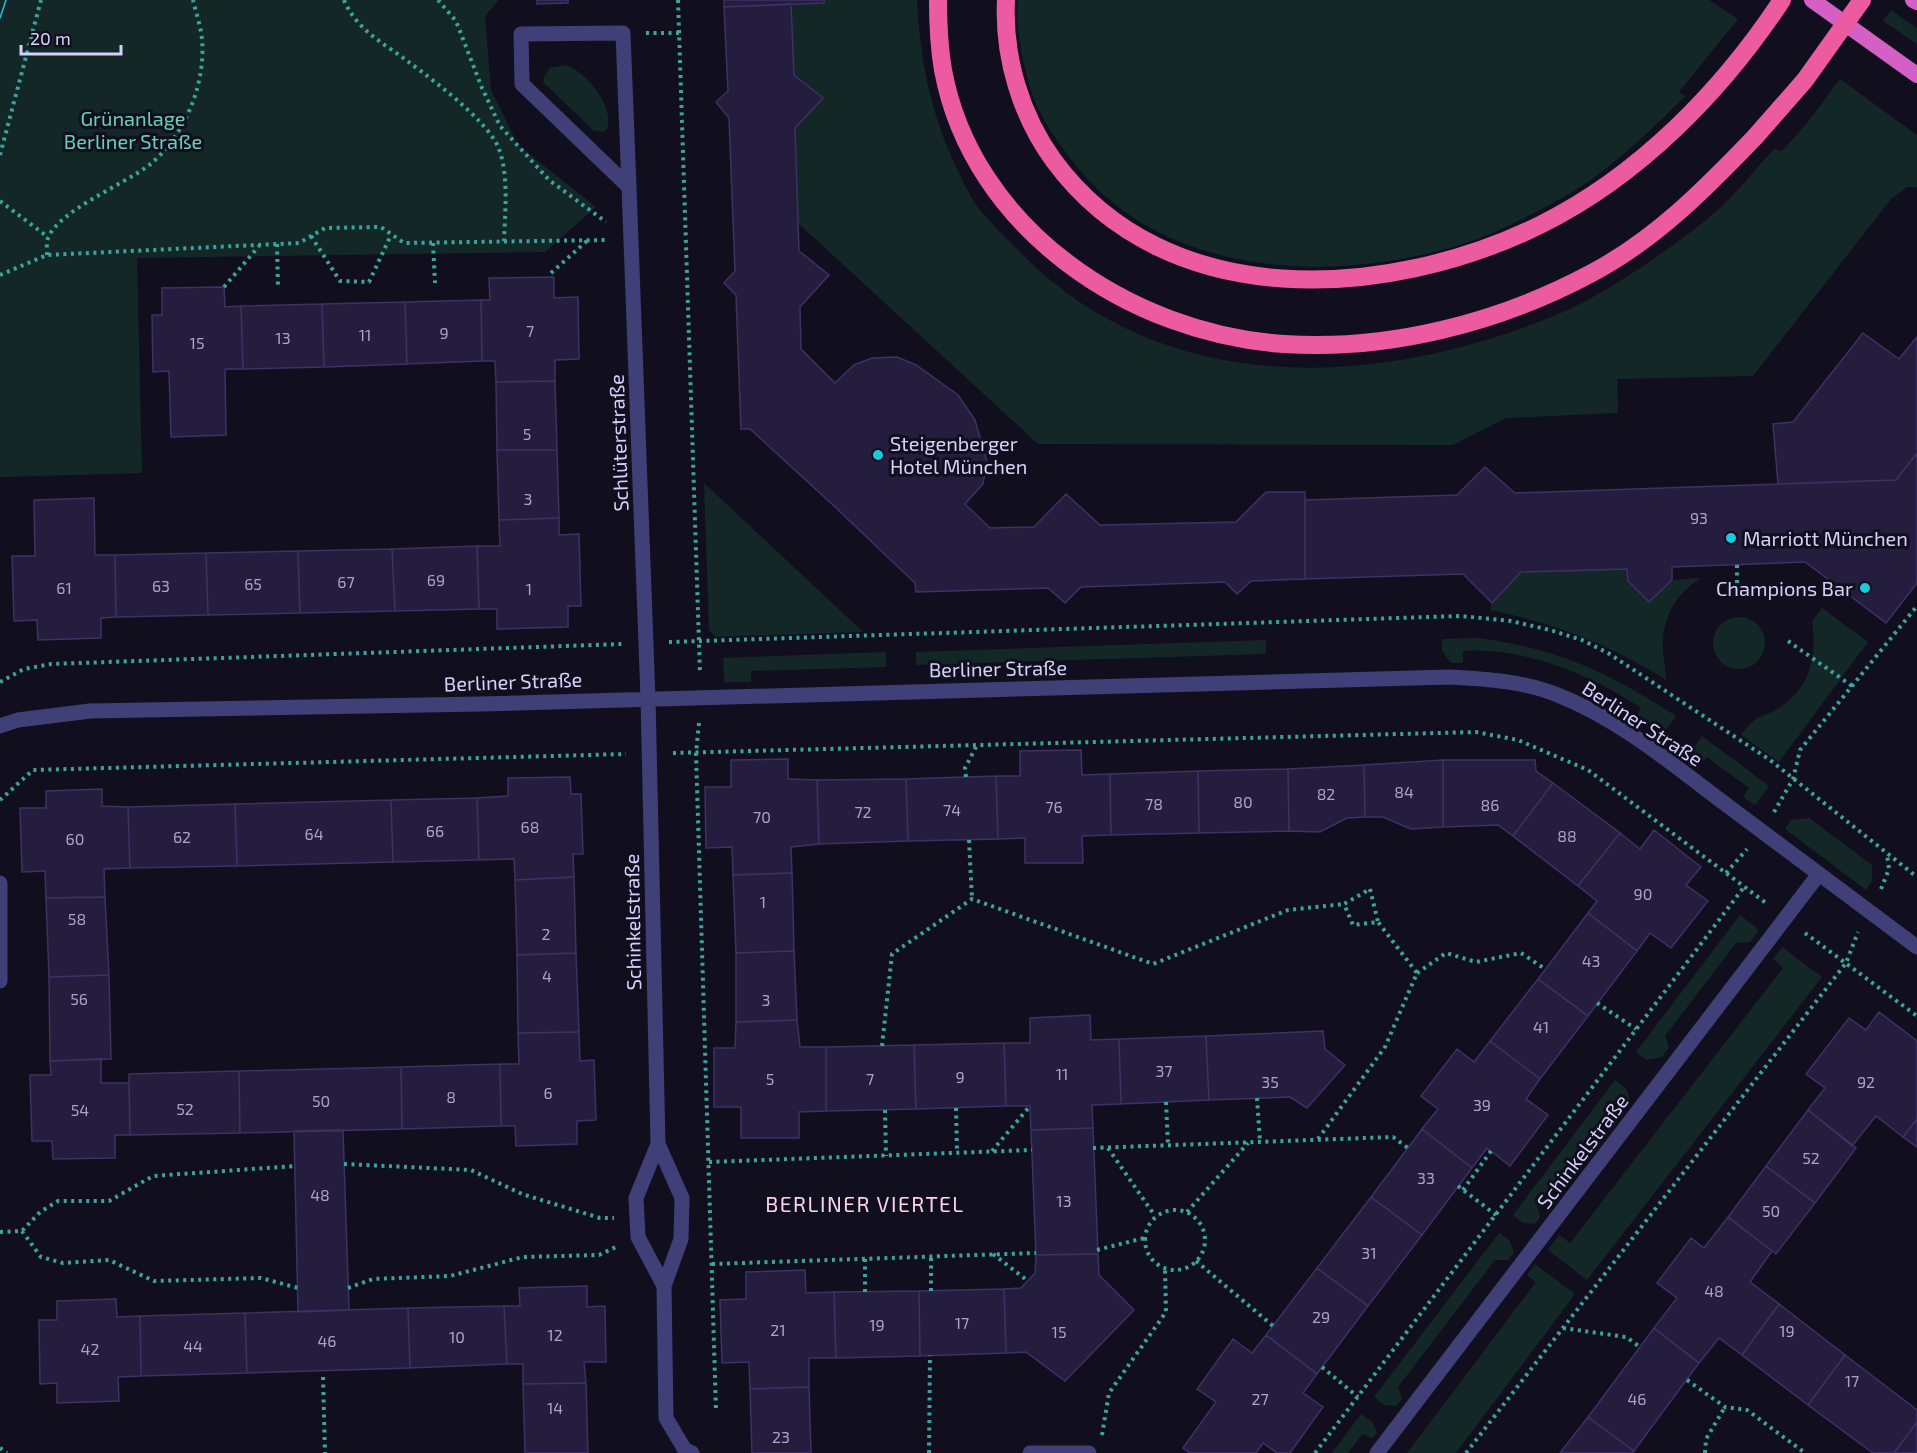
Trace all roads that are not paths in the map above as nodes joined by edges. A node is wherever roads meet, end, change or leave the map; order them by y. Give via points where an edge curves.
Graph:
1 (938, 0) edge
2 (1005, 0) edge
3 (1782, 0) edge
4 (1812, 0) edge
5 (1862, 0) edge
6 (1913, 0) edge
7 (1917, 2) edge
8 (1917, 75) edge
9 (629, 187) junction
10 (648, 698) junction
11 (0, 726) edge
12 (1819, 874) junction
13 (0, 883) edge
14 (1917, 947) edge
15 (0, 981) edge
16 (658, 1144) junction
17 (664, 1286) junction
18 (692, 1453) edge
19 (1030, 1453) edge
20 (1089, 1453) edge
21 (1377, 1453) edge

1 - 5 highway, bridge via 943,72 965,136 995,190 1036,237 1094,282 1150,313 1282,344 1398,338 1436,332 1515,307 1591,274 1648,238 1696,199 1811,73
2 - 3 highway via 1009,51 1025,109 1047,151 1079,191 1142,238 1207,265 1298,280 1383,275 1440,263 1540,225 1605,185 1673,130 1705,98
4 - 8 highway
6 - 7 highway
9 - 9 street, Schlüterstraße via 522,84 521,34 623,33
9 - 10 street, Schlüterstraße
10 - 11 street, Berliner Straße via 90,711
10 - 12 street, Berliner Straße via 1485,678 1524,684 1561,696 1596,714 1665,759
10 - 16 street, Schinkelstraße
12 - 14 street, Berliner Straße
12 - 21 street, Schinkelstraße
13 - 15 street
16 - 17 street, Schinkelstraße via 682,1197 681,1239
16 - 17 street, Schinkelstraße via 636,1198 638,1237
17 - 18 street, Schinkelstraße via 666,1418 685,1450
19 - 20 street

